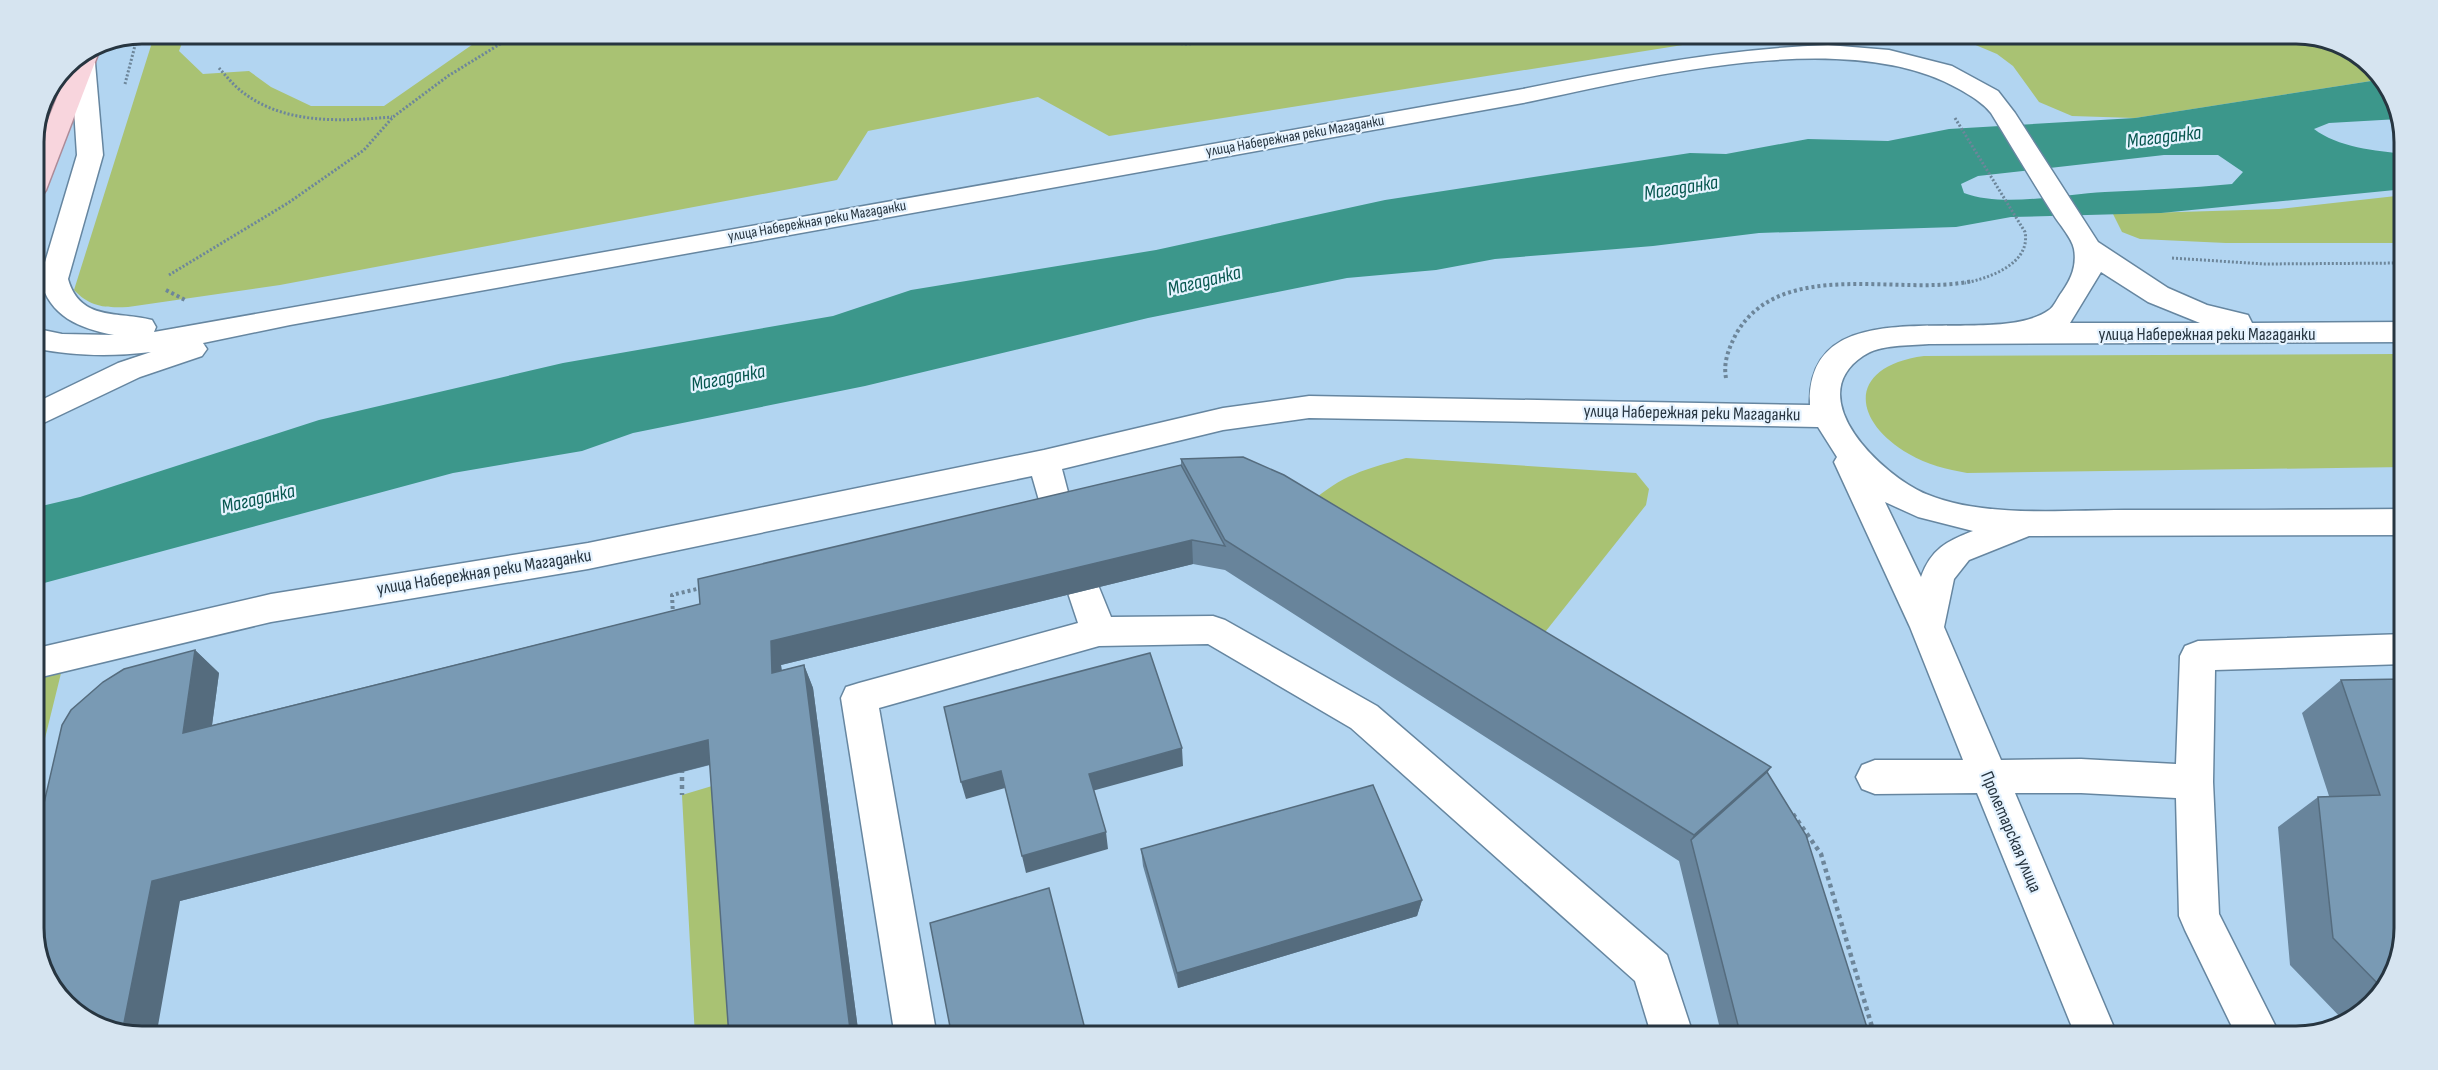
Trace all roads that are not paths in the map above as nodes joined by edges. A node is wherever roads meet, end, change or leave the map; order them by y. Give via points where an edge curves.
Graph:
1 (85, 61) edge
2 (82, 64) edge
3 (44, 162) edge
4 (2088, 248) junction
5 (290, 315) junction
6 (2394, 332) edge
7 (2331, 334) junction
8 (2010, 335) junction
9 (44, 339) edge
10 (44, 412) edge
11 (1835, 430) junction
12 (1044, 462) junction
13 (1059, 519) edge
14 (2394, 522) edge
15 (2027, 523) junction
16 (1084, 590) edge
17 (1927, 627) junction
18 (1099, 632) junction
19 (2394, 649) edge
20 (44, 661) edge
21 (1988, 776) junction
22 (1875, 777) dead end
23 (2194, 782) junction
24 (914, 1026) edge
25 (1670, 1026) edge
26 (2092, 1026) edge
27 (2254, 1026) edge

1 - 5 street via 90,155 54,279 60,300 87,318 134,327
2 - 3 main road
4 - 5 street, улица Набережная реки Магаданки via 1996,102 1959,78 1901,59 1842,54 1753,56 1640,72
4 - 7 street via 2136,284 2192,310 2228,320
4 - 8 street, улица Набережная реки Магаданки via 2087,275 2060,317
5 - 9 street via 173,339 79,344
5 - 10 street via 129,370
6 - 7 street, улица Набережная реки Магаданки
7 - 8 street, улица Набережная реки Магаданки
8 - 11 street, улица Набережная реки Магаданки via 1929,334 1873,340 1851,349 1831,368 1824,391
11 - 12 street, улица Набережная реки Магаданки via 1734,414 1309,407 1222,419
11 - 15 street via 1874,478 1900,496 1933,510 1972,519
11 - 17 street, Пролетарская улица
12 - 13 street
12 - 20 street, улица Набережная реки Магаданки via 588,556 271,608
14 - 15 street
15 - 17 street via 1957,551 1938,576
16 - 18 street
17 - 21 street, Пролетарская улица
18 - 24 street via 859,698
18 - 25 street via 1213,630 1365,717 1652,969
19 - 23 street via 2198,656
21 - 22 street
21 - 23 street
21 - 26 street, Пролетарская улица
23 - 27 street via 2199,916

